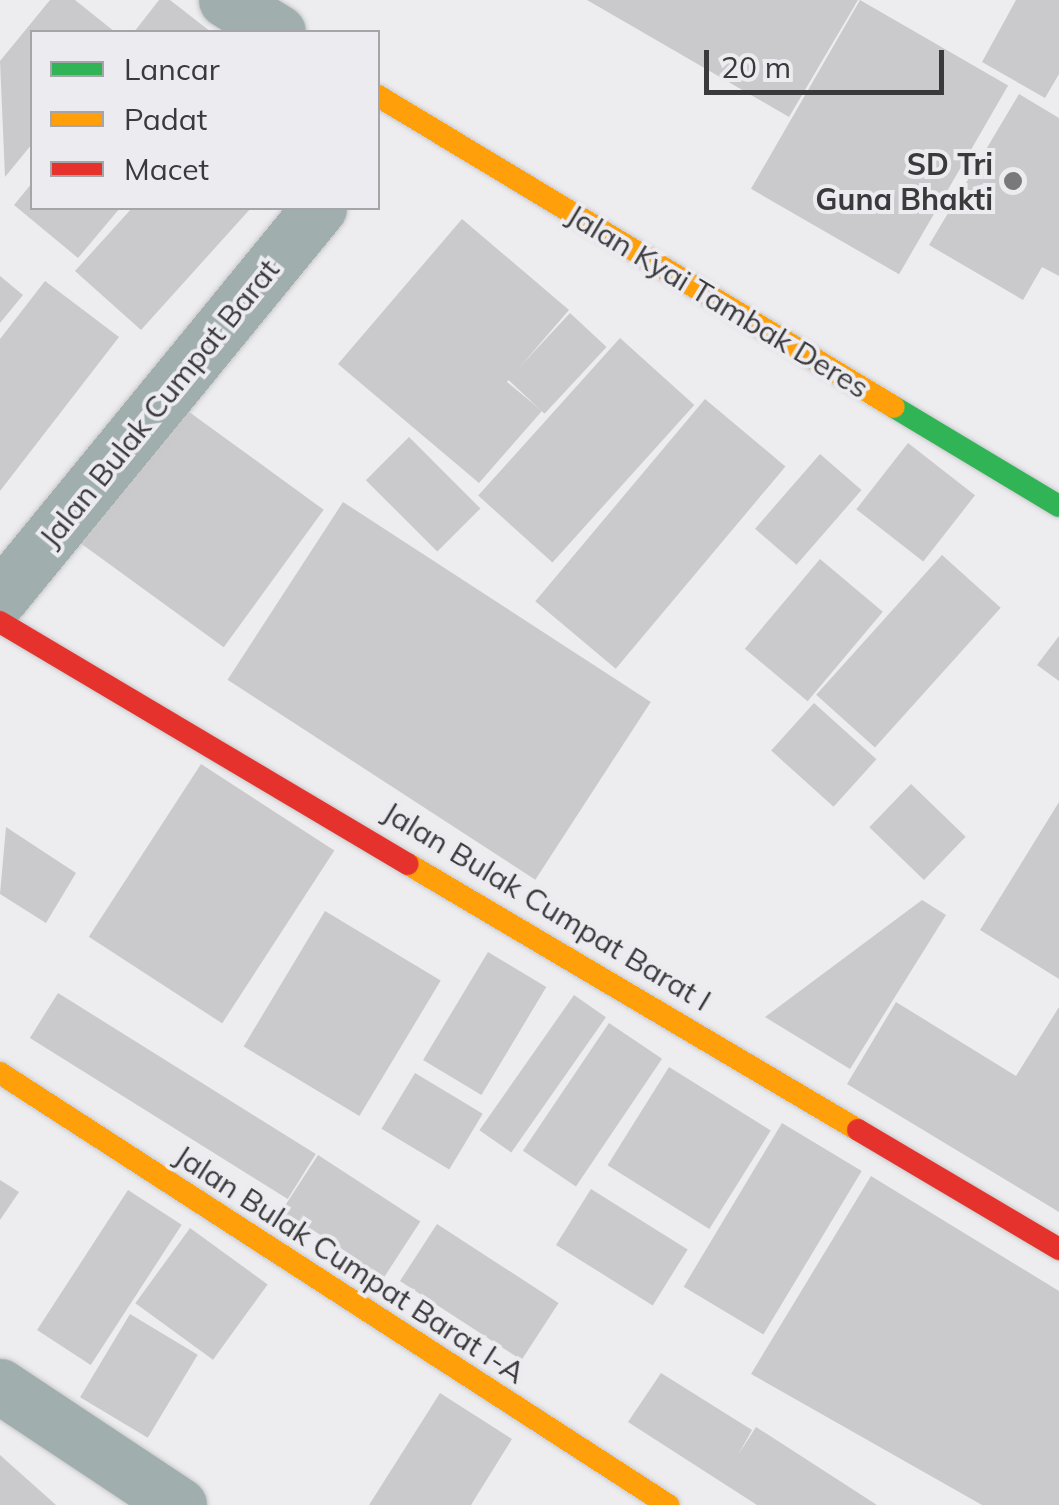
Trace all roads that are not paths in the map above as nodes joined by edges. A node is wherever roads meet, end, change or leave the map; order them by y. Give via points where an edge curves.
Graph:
1 (226, 0) edge
2 (275, 30) edge
3 (385, 114) edge
4 (318, 210) edge
5 (1059, 506) edge
6 (0, 598) edge
7 (0, 622) edge
8 (0, 1073) edge
9 (1059, 1249) edge
10 (0, 1386) edge
11 (179, 1505) edge
12 (668, 1505) edge

1 - 2 street
3 - 5 street, Jalan Kyai Tambak Deres
4 - 6 street, Jalan Bulak Cumpat Barat
7 - 9 street, Jalan Bulak Cumpat Barat I
8 - 12 street, Jalan Bulak Cumpat Barat I-A
10 - 11 street

